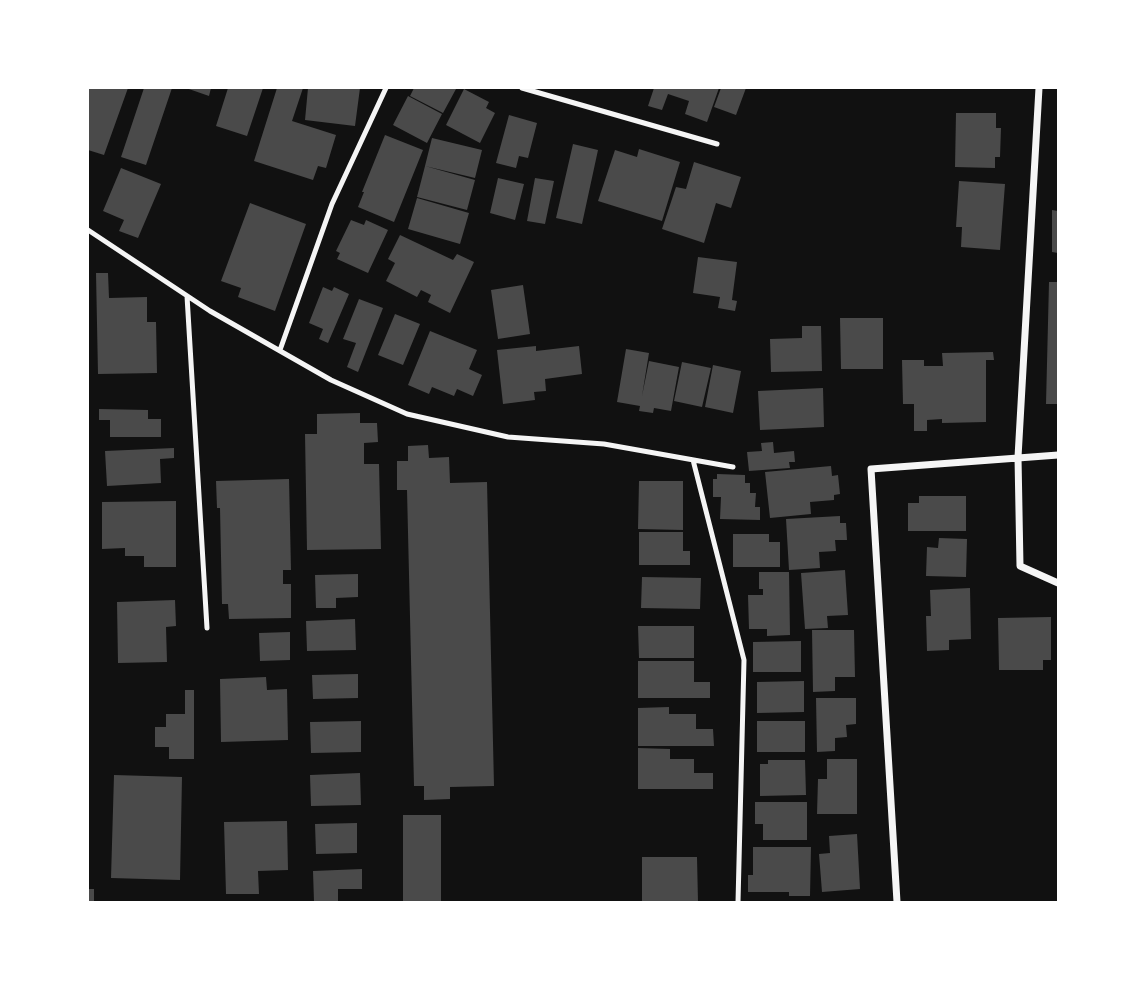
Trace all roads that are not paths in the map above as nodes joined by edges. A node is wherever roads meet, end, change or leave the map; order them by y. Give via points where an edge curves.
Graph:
1 (386, 88) edge
2 (522, 88) edge
3 (1039, 88) edge
4 (530, 89) edge
5 (718, 144) dead end
6 (88, 230) edge
7 (187, 296) junction
8 (280, 351) junction
9 (1059, 455) edge
10 (1018, 457) junction
11 (693, 460) junction
12 (733, 467) dead end
13 (1059, 583) edge
14 (207, 628) dead end
15 (738, 902) edge
16 (897, 902) edge

1 - 8 lane via 332,204
2 - 4 lane
3 - 10 street
4 - 5 lane
6 - 7 lane
7 - 8 lane
7 - 14 lane
8 - 11 lane via 407,414 508,437 604,444
9 - 10 street
10 - 13 street via 1020,566
10 - 16 street via 871,470
11 - 12 lane
11 - 15 lane via 744,660

